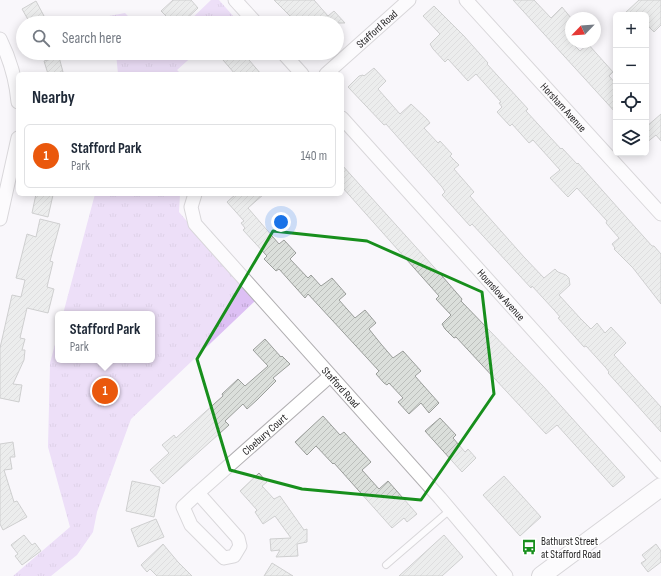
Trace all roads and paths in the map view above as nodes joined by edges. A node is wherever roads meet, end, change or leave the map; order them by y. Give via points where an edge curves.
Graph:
1 (235, 0) edge
2 (409, 0) edge
3 (466, 0) edge
4 (250, 16) edge
5 (0, 39) edge
6 (344, 58) edge
7 (289, 60) edge
8 (342, 60) edge
9 (300, 72) edge
10 (328, 72) edge
11 (16, 87) edge
12 (344, 120) edge
13 (16, 147) edge
14 (194, 196) edge
15 (661, 214) edge
16 (0, 219) edge
17 (330, 376) junction
18 (661, 472) edge
19 (661, 487) edge
20 (198, 493) junction
21 (450, 510) junction
22 (386, 565) dead end
23 (506, 576) edge
24 (540, 576) edge

1 - 4 street
2 - 6 street, Stafford Road
3 - 15 street, Horsham Avenue
5 - 11 street via 9,59
7 - 9 street
8 - 10 street, Stafford Road
12 - 18 street, Hounslow Avenue
13 - 16 street
14 - 17 street, Stafford Road via 191,207 195,224
17 - 20 street, Cloebury Court
17 - 21 street, Stafford Road
19 - 24 main road
20 - 20 street, Cloebury Court via 183,507 192,525 224,558 234,556 240,546 238,538
21 - 22 lane
21 - 23 street, Stafford Road

